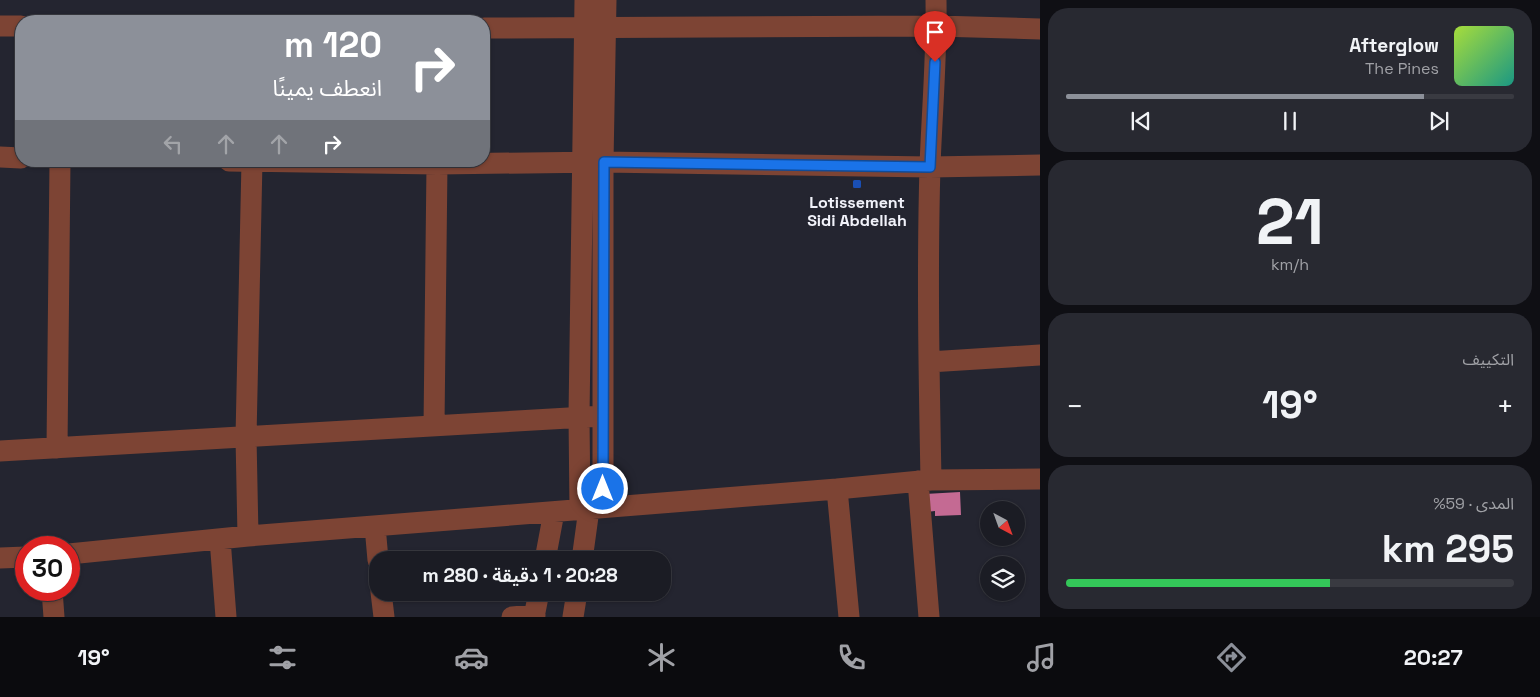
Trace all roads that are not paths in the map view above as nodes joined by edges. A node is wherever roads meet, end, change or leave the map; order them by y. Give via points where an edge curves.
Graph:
1 (585, 0) edge
2 (606, 0) edge
3 (936, 0) edge
4 (0, 26) edge
5 (15, 26) edge
6 (937, 26) junction
7 (584, 27) junction
8 (606, 27) junction
9 (490, 28) edge
10 (1040, 29) edge
11 (0, 157) edge
12 (15, 158) edge
13 (582, 162) junction
14 (604, 162) junction
15 (490, 163) edge
16 (1040, 164) edge
17 (60, 167) edge
18 (252, 167) edge
19 (437, 167) edge
20 (930, 167) junction
21 (1040, 355) edge
22 (929, 362) junction
23 (580, 416) junction
24 (603, 416) junction
25 (434, 426) junction
26 (246, 437) junction
27 (57, 448) junction
28 (0, 450) edge
29 (1040, 478) edge
30 (924, 480) junction
31 (837, 489) junction
32 (591, 509) junction
33 (554, 512) junction
34 (375, 526) junction
35 (248, 536) junction
36 (220, 539) junction
37 (377, 551) edge
38 (547, 551) edge
39 (584, 551) edge
40 (80, 553) edge
41 (15, 557) edge
42 (0, 558) edge
43 (53, 601) edge
44 (382, 601) edge
45 (538, 601) edge
46 (576, 601) edge
47 (535, 616) edge
48 (54, 617) edge
49 (226, 617) edge
50 (384, 617) edge
51 (512, 617) edge
52 (573, 617) edge
53 (849, 617) edge
54 (929, 617) edge

1 - 7 street
2 - 8 street
3 - 6 street
4 - 5 street
6 - 8 street
6 - 10 street
6 - 20 street
7 - 8 street
7 - 9 street
7 - 13 street
8 - 14 street
11 - 12 street
13 - 14 street
13 - 15 street
13 - 23 street
14 - 20 street
14 - 24 street
16 - 20 street
17 - 27 street
18 - 26 street
19 - 25 street
20 - 22 street
21 - 22 street
22 - 30 street
23 - 24 street
23 - 25 street
23 - 32 street
24 - 32 street
25 - 26 street
26 - 27 street
26 - 35 street
27 - 28 street
29 - 30 street
30 - 31 street
30 - 54 street
31 - 32 street
31 - 53 street
32 - 33 street
32 - 39 street
33 - 34 street
33 - 38 street
34 - 35 street
34 - 37 street
35 - 36 street
36 - 40 street
36 - 49 street
41 - 42 street
43 - 48 street
44 - 50 street
45 - 47 street
46 - 52 street
47 - 51 street

